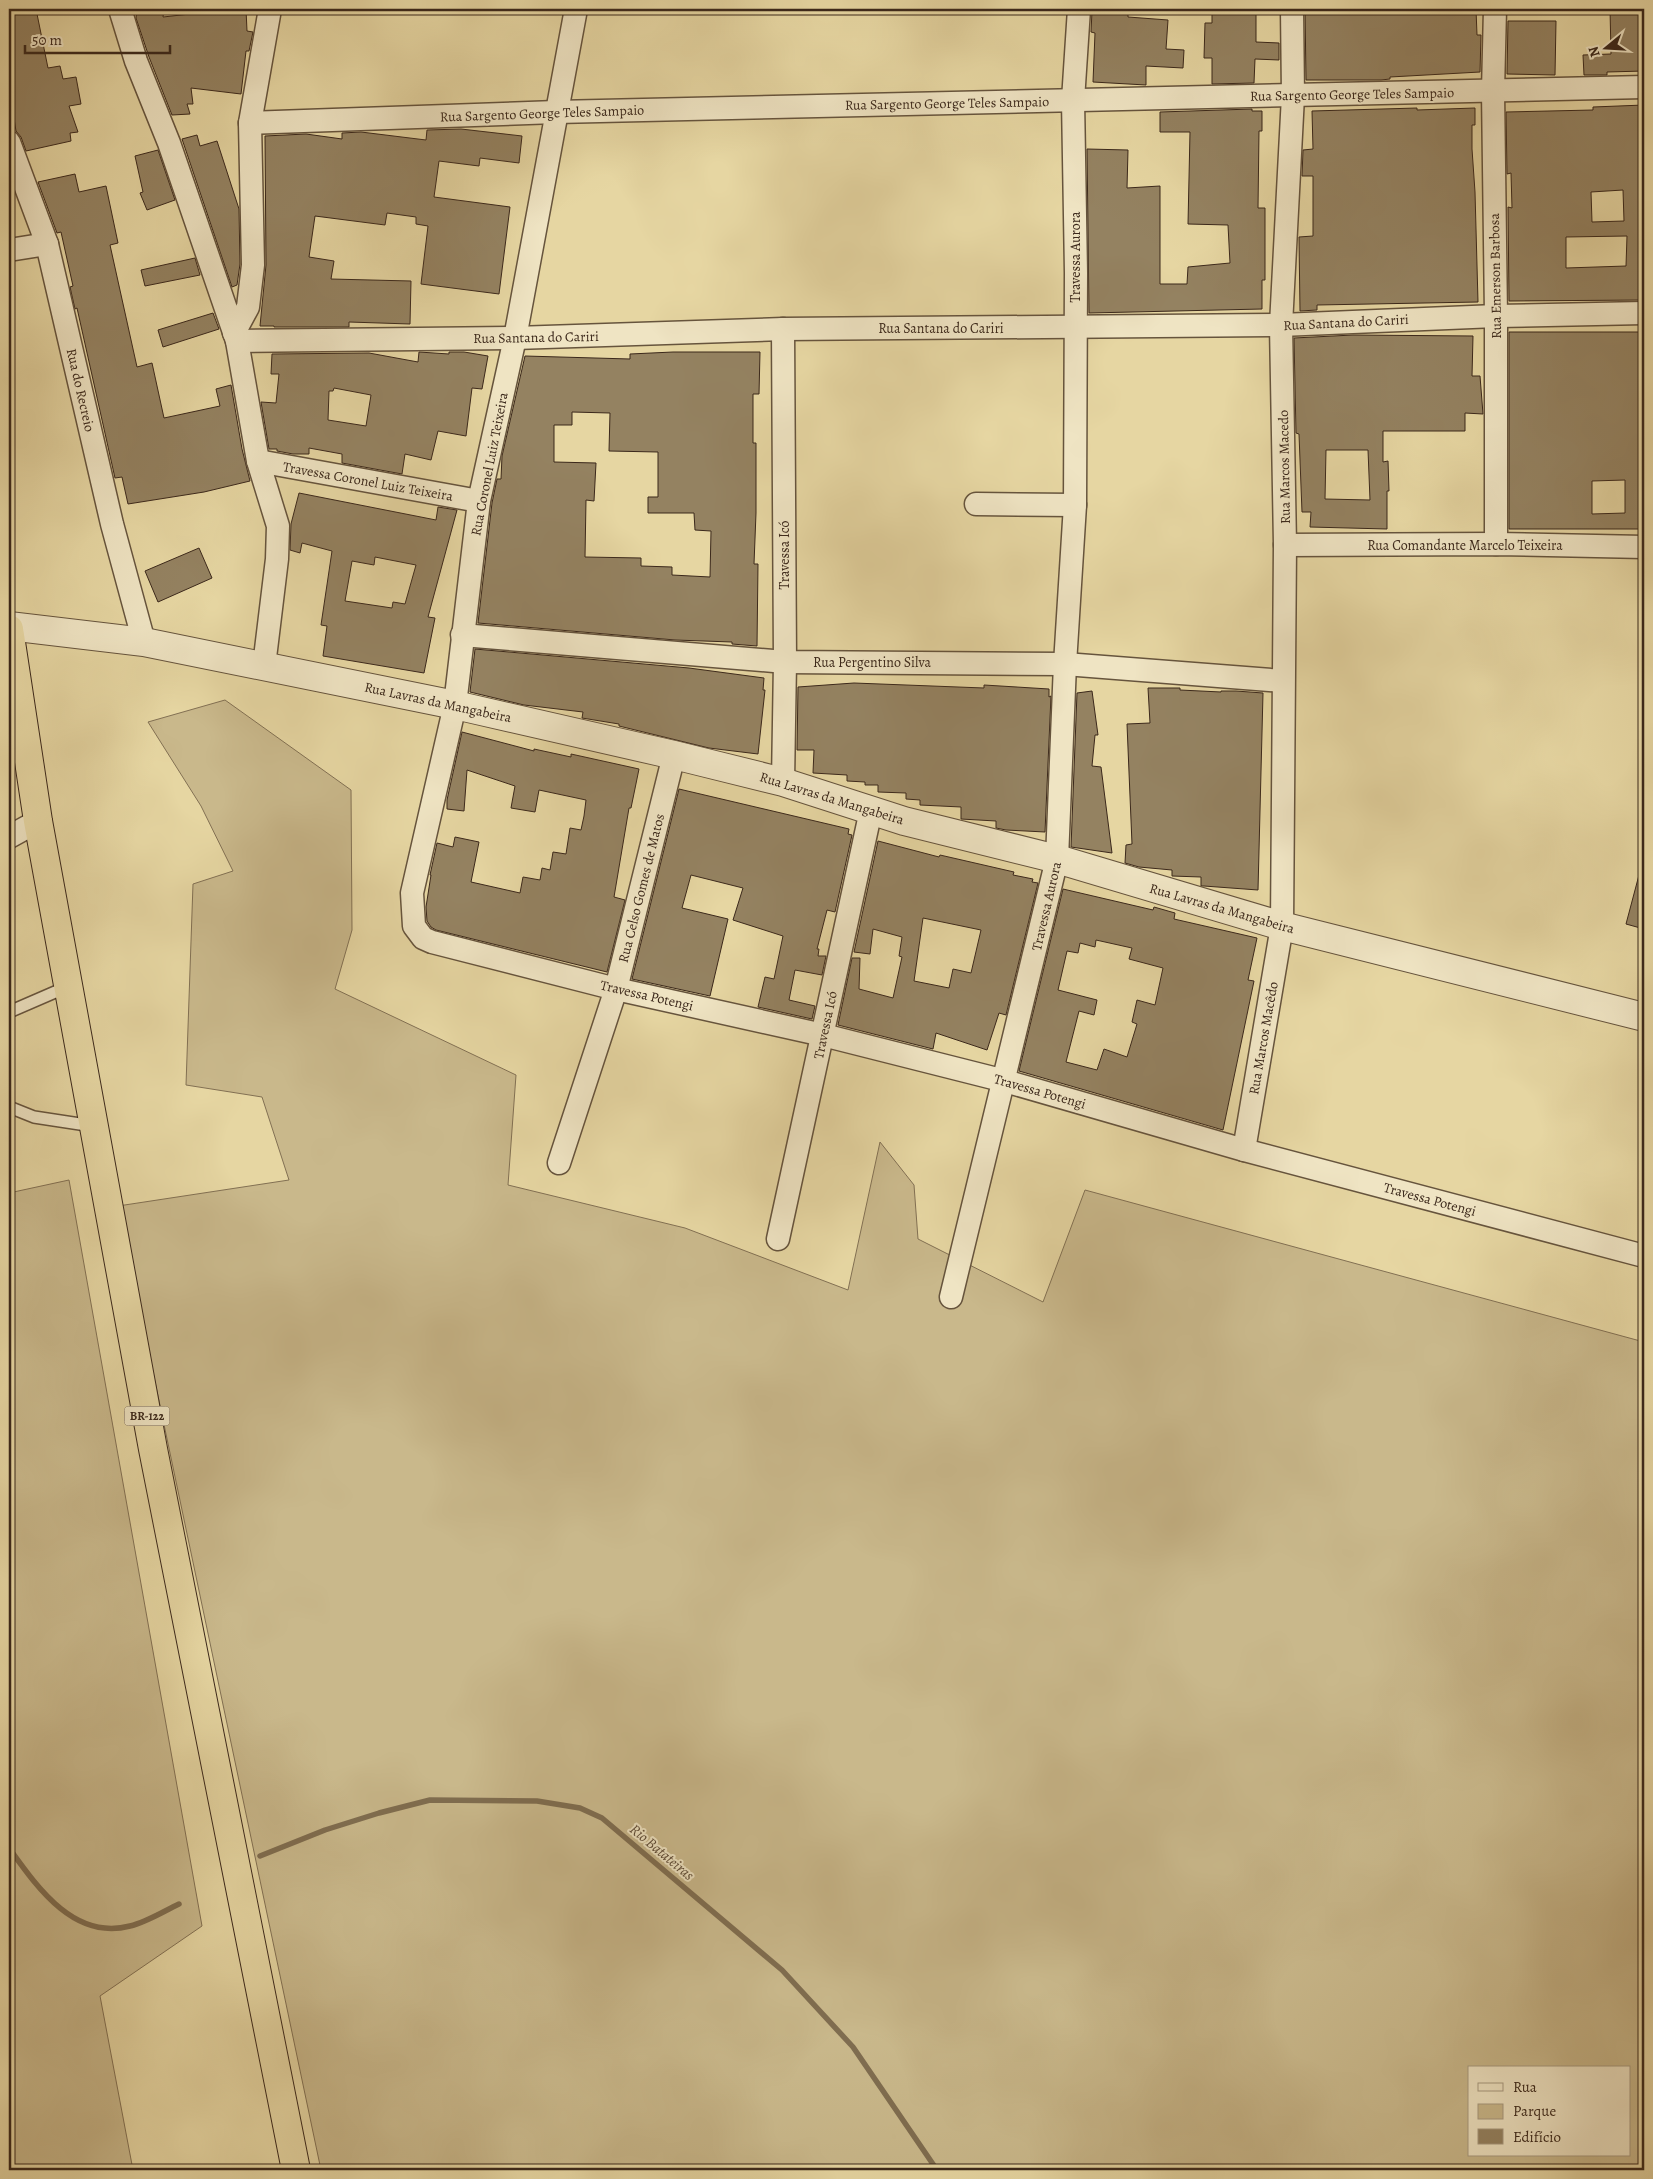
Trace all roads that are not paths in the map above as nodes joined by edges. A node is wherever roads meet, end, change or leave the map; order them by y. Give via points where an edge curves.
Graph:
1 (120, 9) edge
2 (270, 9) edge
3 (576, 9) edge
4 (1079, 9) edge
5 (1292, 9) edge
6 (1495, 9) edge
7 (1644, 87) edge
8 (1493, 91) junction
9 (1294, 96) junction
10 (1073, 100) junction
11 (556, 112) junction
12 (250, 122) junction
13 (9, 142) edge
14 (47, 244) junction
15 (9, 250) edge
16 (1644, 313) edge
17 (1496, 316) junction
18 (1281, 325) junction
19 (1074, 327) junction
20 (783, 329) junction
21 (236, 337) junction
22 (515, 338) junction
23 (258, 461) junction
24 (479, 501) junction
25 (976, 504) dead end
26 (1075, 505) junction
27 (1496, 544) junction
28 (1285, 545) junction
29 (1644, 546) edge
30 (9, 628) edge
31 (462, 635) junction
32 (144, 642) junction
33 (11, 660) edge
34 (784, 662) junction
35 (1065, 664) junction
36 (264, 666) junction
37 (1283, 681) junction
38 (454, 704) junction
39 (674, 755) junction
40 (783, 782) junction
41 (871, 810) junction
42 (38, 821) junction
43 (9, 838) edge
44 (1057, 859) junction
45 (1282, 926) junction
46 (432, 942) joint
47 (69, 986) junction
48 (616, 989) junction
49 (9, 1012) edge
50 (1644, 1017) edge
51 (823, 1035) junction
52 (1005, 1081) junction
53 (9, 1107) edge
54 (95, 1126) junction
55 (1244, 1150) junction
56 (559, 1163) dead end
57 (778, 1239) dead end
58 (1644, 1256) edge
59 (951, 1297) dead end
60 (296, 2170) edge

1 - 21 street
2 - 12 street
3 - 11 street, Rua Coronel Luiz Teixeira
4 - 10 street, Travessa Aurora
5 - 9 street, Rua Marcos Macedo
6 - 8 street, Rua Emerson Barbosa
7 - 8 street, Rua Sargento George Teles Sampaio
8 - 9 street, Rua Sargento George Teles Sampaio
8 - 17 street, Rua Emerson Barbosa
9 - 10 street, Rua Sargento George Teles Sampaio
9 - 18 street, Rua Marcos Macedo
10 - 11 street, Rua Sargento George Teles Sampaio
10 - 19 street, Travessa Aurora
11 - 12 street, Rua Sargento George Teles Sampaio
11 - 22 street, Rua Coronel Luiz Teixeira
12 - 21 street via 253,265 248,307
13 - 14 street, Rua do Recreio
14 - 15 street
14 - 32 street, Rua do Recreio via 112,524
16 - 17 street, Rua Santana do Cariri
17 - 18 street, Rua Santana do Cariri
17 - 27 street, Rua Emerson Barbosa
18 - 19 street, Rua Santana do Cariri
18 - 28 street, Rua Marcos Macedo
19 - 20 street, Rua Santana do Cariri
19 - 26 street, Travessa Aurora
20 - 22 street, Rua Santana do Cariri
20 - 34 street, Travessa Icó
21 - 22 street, Rua Santana do Cariri
21 - 23 street
22 - 24 street, Rua Coronel Luiz Teixeira
23 - 24 street, Travessa Coronel Luiz Teixeira
23 - 36 street via 278,526
24 - 31 street, Rua Coronel Luiz Teixeira
25 - 26 street
26 - 35 street, Travessa Aurora
27 - 28 street, Rua Comandante Marcelo Teixeira
27 - 29 street, Rua Comandante Marcelo Teixeira
28 - 37 street, Rua Marcos Macedo
30 - 32 street, Rua Lavras da Mangabeira
30 - 33 highway, BR-122
31 - 34 street, Rua Pergentino Silva
31 - 38 street, Rua Coronel Luiz Teixeira
32 - 36 street, Rua Lavras da Mangabeira
33 - 42 highway, BR-122
34 - 35 street, Rua Pergentino Silva
34 - 40 street, Travessa Icó
35 - 37 street, Rua Pergentino Silva
35 - 44 street, Travessa Aurora
36 - 38 street, Rua Lavras da Mangabeira
37 - 45 street, Rua Marcos Macedo
38 - 39 street, Rua Lavras da Mangabeira
38 - 46 street, Rua Coronel Luiz Teixeira via 412,894 414,926 423,938
39 - 40 street, Rua Lavras da Mangabeira
39 - 48 street, Rua Celso Gomes de Matos
40 - 41 street, Rua Lavras da Mangabeira
41 - 44 street, Rua Lavras da Mangabeira
41 - 51 street, Travessa Icó
42 - 43 street
42 - 47 highway, BR-122
44 - 45 street, Rua Lavras da Mangabeira
44 - 52 street, Travessa Aurora
45 - 50 street, Rua Lavras da Mangabeira
45 - 55 street, Rua Marcos Macêdo
46 - 48 street, Travessa Potengi
47 - 49 lane
47 - 54 highway, BR-122
48 - 51 street, Travessa Potengi
48 - 56 street, Rua Celso Gomes de Matos
51 - 52 street, Travessa Potengi
51 - 57 street, Travessa Icó
52 - 55 street, Travessa Potengi
52 - 59 street, Travessa Aurora
53 - 54 lane via 34,1118
54 - 60 highway, BR-122 via 153,1450
55 - 58 street, Travessa Potengi

